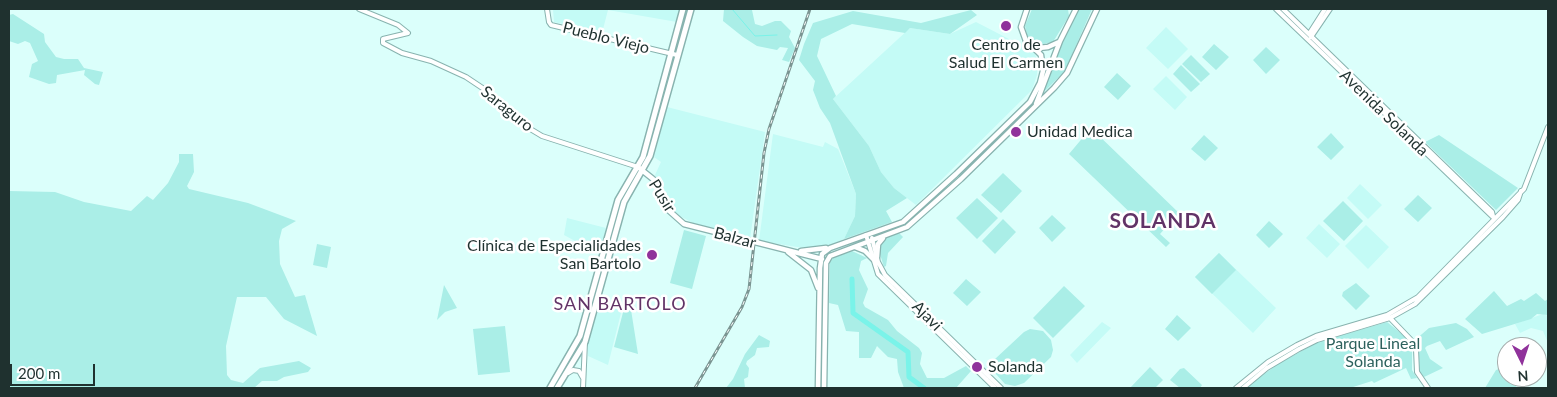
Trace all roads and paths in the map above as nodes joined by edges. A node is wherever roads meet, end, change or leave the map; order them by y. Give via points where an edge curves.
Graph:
1 (360, 9) edge
2 (547, 9) edge
3 (683, 9) edge
4 (690, 9) edge
5 (1027, 9) edge
6 (1070, 9) edge
7 (1076, 9) edge
8 (1096, 9) edge
9 (1276, 9) edge
10 (1283, 9) edge
11 (1325, 9) edge
12 (1330, 9) edge
13 (1071, 16) junction
14 (1308, 37) junction
15 (1060, 41) junction
16 (1032, 46) junction
17 (670, 54) junction
18 (678, 55) junction
19 (1034, 107) junction
20 (1548, 127) edge
21 (638, 167) junction
22 (644, 171) junction
23 (1523, 190) junction
24 (1494, 217) junction
25 (1498, 222) junction
26 (686, 225) joint
27 (868, 234) junction
28 (886, 236) junction
29 (870, 241) junction
30 (853, 247) junction
31 (830, 248) junction
32 (786, 251) junction
33 (795, 251) junction
34 (875, 258) junction
35 (820, 260) junction
36 (827, 262) junction
37 (819, 290) junction
38 (1389, 316) junction
39 (585, 342) junction
40 (568, 373) junction
41 (584, 382) junction
42 (550, 388) edge
43 (558, 388) edge
44 (583, 388) edge
45 (818, 388) edge
46 (824, 388) edge
47 (995, 388) edge
48 (1001, 388) edge
49 (1236, 388) edge
50 (1243, 388) edge
51 (1428, 388) edge

1 - 21 street, Saraguro via 398,24 408,33 382,40 402,53 431,61 466,77 527,128 542,136
2 - 17 street, Pueblo Viejo via 552,25
3 - 17 main road
4 - 18 main road
5 - 16 main road via 1021,31
6 - 13 main road
7 - 13 main road
8 - 19 main road via 1067,72
9 - 14 street, Avenida Solanda
10 - 14 street, Avenida Solanda
11 - 14 street
12 - 14 street
13 - 15 main road
14 - 24 street, Avenida Solanda
15 - 16 main road via 1048,47
15 - 19 main road
16 - 27 main road via 1041,54 1043,71 1030,102 915,213 903,222
17 - 18 street, Pueblo Viejo
17 - 21 main road
18 - 22 main road
19 - 28 main road via 918,218
20 - 23 street
21 - 22 main road, Pusir
21 - 42 main road via 618,200 578,341
22 - 26 main road, Pusir via 659,187 666,208
22 - 39 main road via 624,202
23 - 24 street
23 - 25 street
24 - 25 street, Avenida Solanda
24 - 38 street via 1418,297
25 - 38 street via 1421,300
26 - 32 main road, Balzar
27 - 29 street, Ajavi
27 - 31 main road
28 - 29 main road
28 - 34 main road via 878,244
29 - 30 main road
29 - 34 street, Ajavi
30 - 34 main road
30 - 36 main road via 833,254
31 - 33 main road
31 - 35 main road
32 - 33 main road, Balzar
32 - 35 main road, Balzar
32 - 37 main road via 811,270
33 - 35 main road, Balzar
34 - 47 street, Ajavi via 878,274
34 - 48 street, Ajavi via 885,276
35 - 36 main road, Balzar
35 - 37 main road
36 - 46 main road
37 - 45 main road
38 - 49 street via 1316,336 1268,362
38 - 50 street via 1305,346 1270,365
38 - 51 street via 1413,342 1416,372
39 - 40 main road
39 - 41 street
40 - 41 street via 579,371
40 - 43 main road
41 - 44 street

